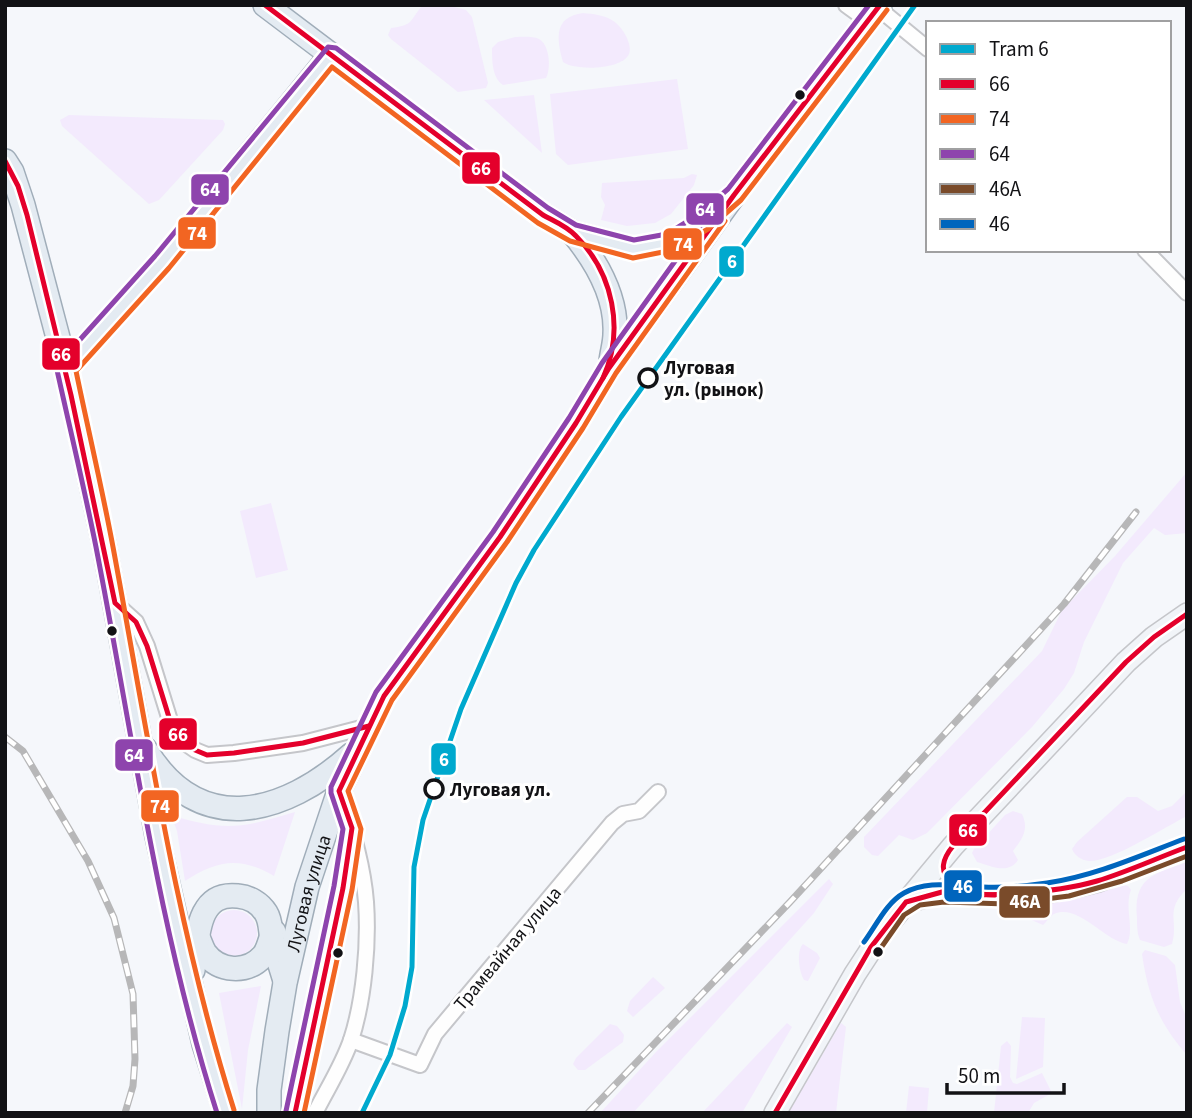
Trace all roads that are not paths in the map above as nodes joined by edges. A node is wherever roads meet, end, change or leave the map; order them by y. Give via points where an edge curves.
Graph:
1 (265, 5) edge
2 (846, 5) edge
3 (875, 12) edge
4 (926, 48) edge
5 (331, 55) junction
6 (5, 160) edge
7 (734, 195) junction
8 (573, 233) junction
9 (1147, 252) edge
10 (1187, 293) edge
11 (66, 368) junction
12 (610, 368) junction
13 (115, 603) junction
14 (1187, 614) edge
15 (369, 726) junction
16 (138, 737) junction
17 (358, 749) junction
18 (339, 791) junction
19 (658, 792) dead end
20 (1187, 847) edge
21 (945, 856) junction
22 (307, 887) junction
23 (976, 895) junction
24 (173, 900) junction
25 (905, 902) junction
26 (271, 936) junction
27 (199, 937) junction
28 (191, 983) junction
29 (285, 983) junction
30 (351, 1040) junction
31 (226, 1113) edge
32 (269, 1113) edge
33 (315, 1113) edge
34 (775, 1113) edge

1 - 5 main road
2 - 3 street
3 - 4 street
3 - 7 main road, Луговая улица
5 - 8 main road
5 - 11 main road via 164,259
6 - 11 main road via 23,205
7 - 8 main road via 670,242 634,249
7 - 12 main road, Луговая улица
8 - 12 main road via 593,257 611,296 616,333
9 - 10 street
11 - 13 main road
12 - 15 main road, Луговая улица via 500,537 384,696
13 - 15 street via 136,622 172,727 195,750 207,755 234,753 303,743
13 - 16 main road
14 - 21 main road via 1126,662
15 - 17 main road, Луговая улица
16 - 17 main road via 170,783 184,794 220,808 265,805 303,791
16 - 24 main road
17 - 18 main road, Луговая улица
18 - 22 main road, Луговая улица
18 - 30 street via 352,828 366,902 365,957
19 - 30 street, Трамвайная улица via 639,811 623,814 611,823 435,1034 420,1065
20 - 23 main road via 1073,887
21 - 23 main road via 943,871 949,882
21 - 25 main road
22 - 26 main road
22 - 29 main road, Луговая улица
23 - 25 main road via 943,892
24 - 27 main road
24 - 28 main road
25 - 34 main road via 866,956
26 - 27 main road via 265,954 241,969 213,962
26 - 27 main road via 265,912 254,901 238,896 222,898 208,907 200,921
26 - 29 main road
27 - 28 main road
28 - 31 main road
29 - 32 main road, Луговая улица
30 - 33 street

